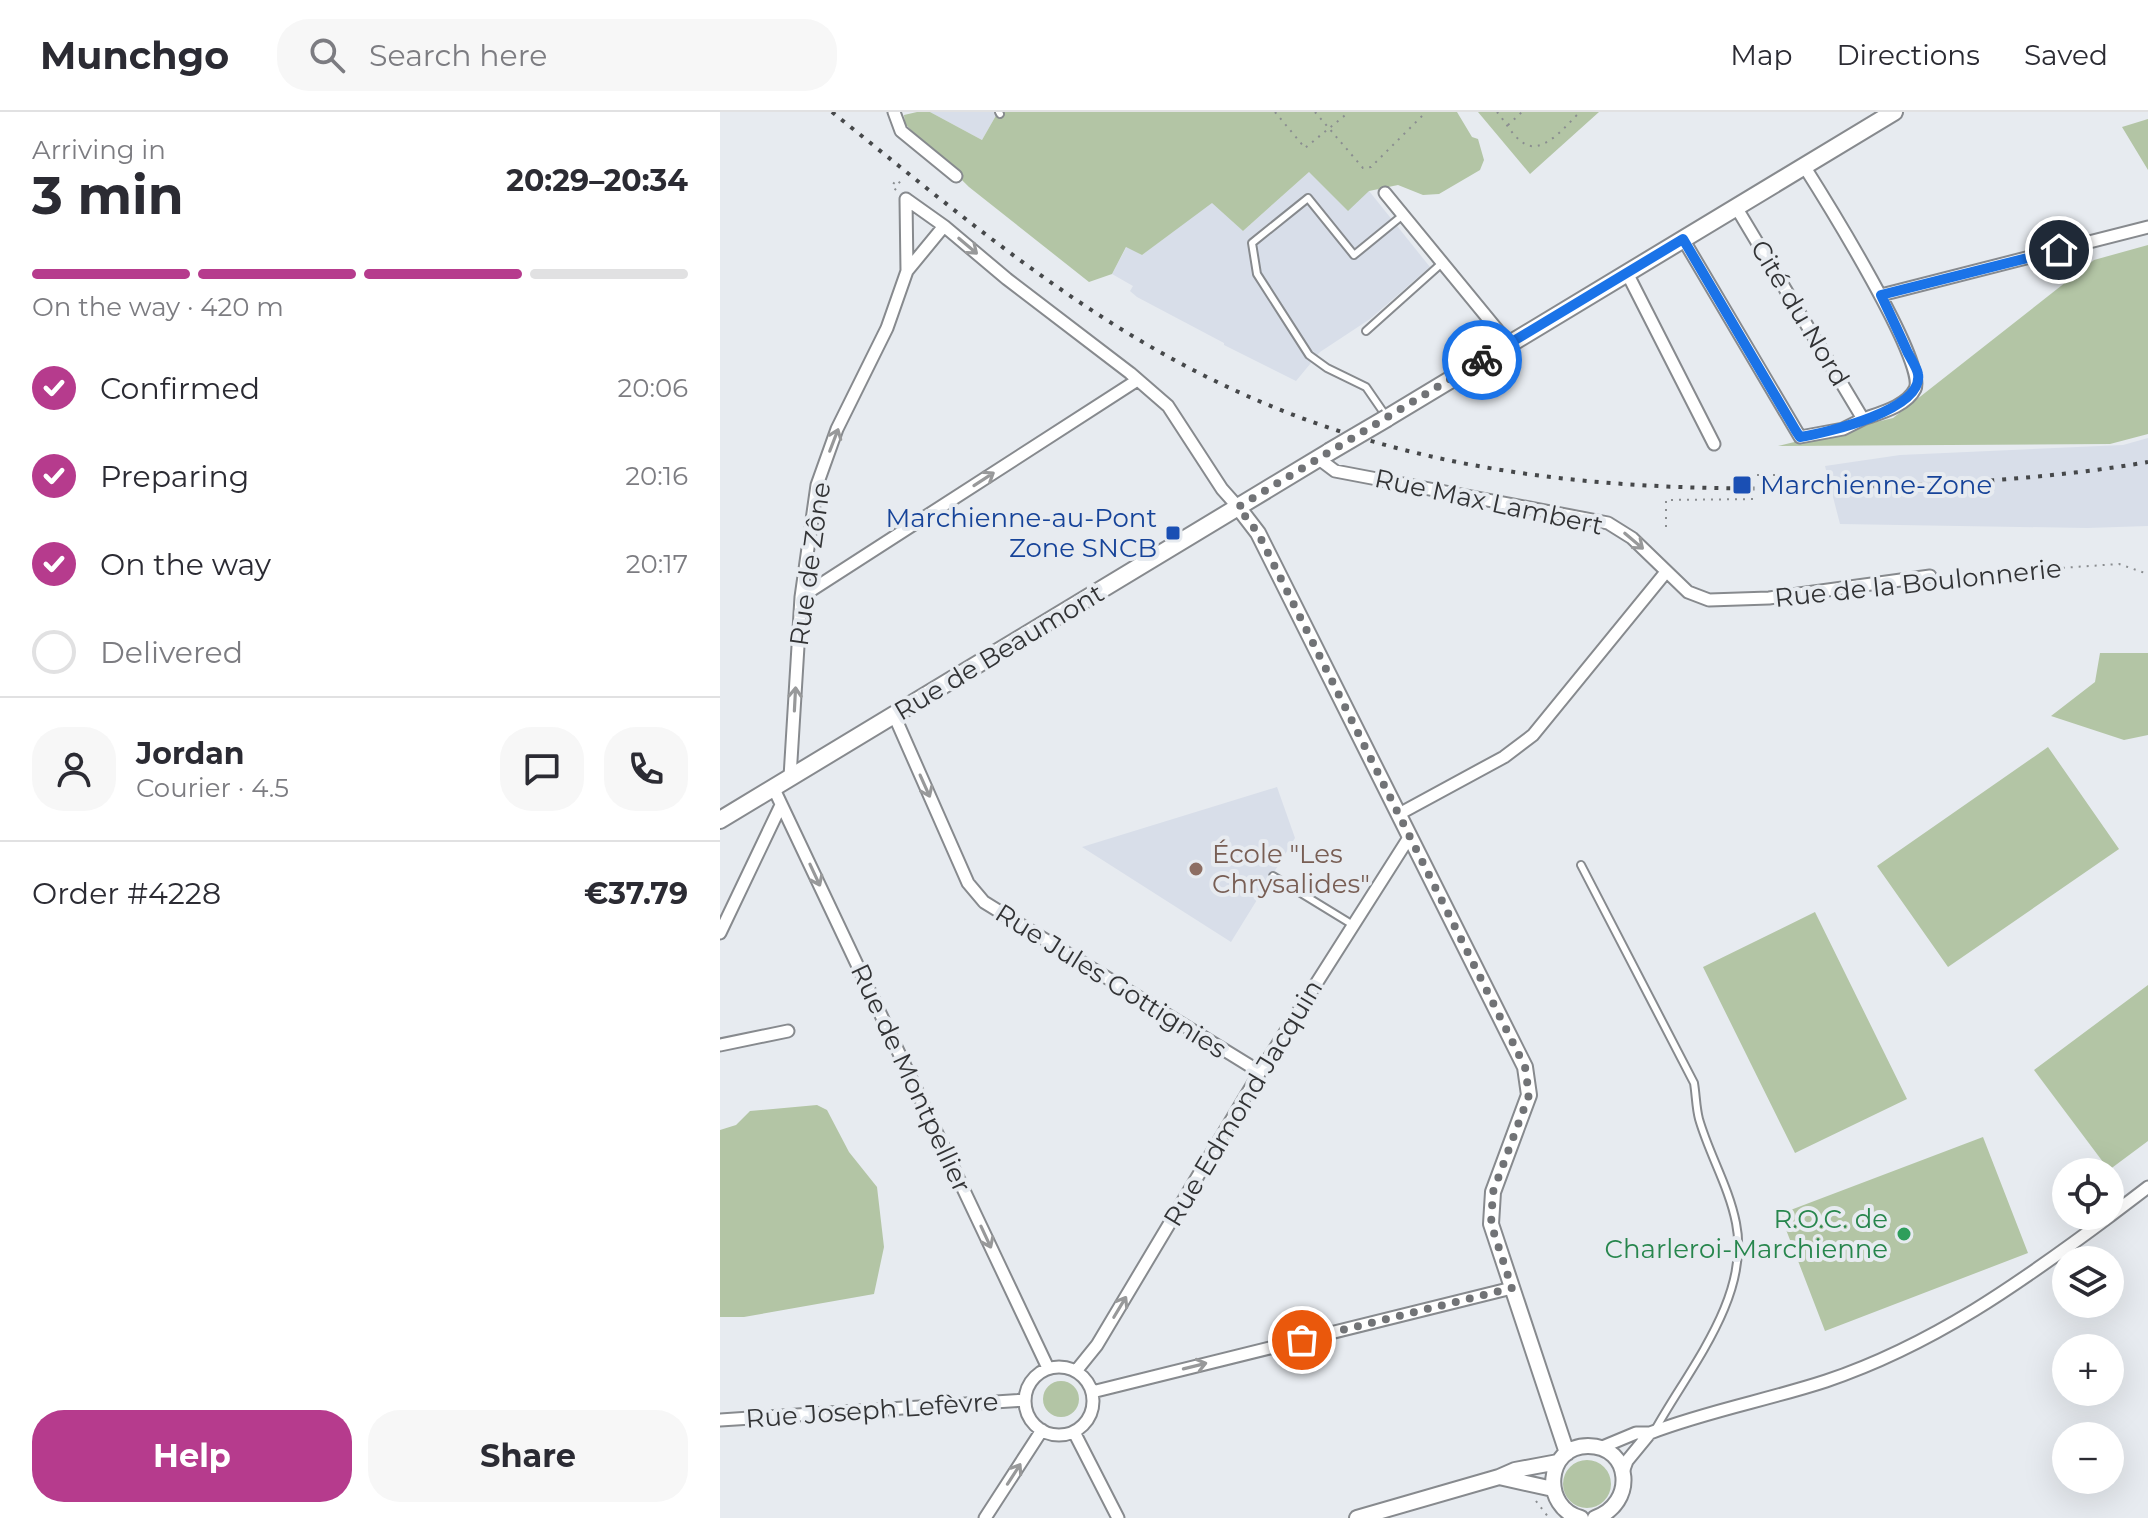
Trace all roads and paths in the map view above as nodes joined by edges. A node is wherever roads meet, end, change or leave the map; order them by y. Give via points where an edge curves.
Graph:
1 (894, 112) edge
2 (1275, 112) edge
3 (1315, 112) edge
4 (1349, 112) edge
5 (1426, 112) edge
6 (1497, 112) edge
7 (1522, 112) edge
8 (1580, 112) edge
9 (1894, 112) edge
10 (1508, 125) junction
11 (1329, 129) junction
12 (1804, 166) junction
13 (956, 176) dead end
14 (1385, 193) dead end
15 (1736, 207) junction
16 (1403, 215) junction
17 (944, 226) junction
18 (2148, 227) edge
19 (1683, 239) junction
20 (1442, 263) junction
21 (907, 271) junction
22 (1627, 273) junction
23 (1881, 295) junction
24 (1366, 331) dead end
25 (1509, 344) junction
26 (1136, 381) junction
27 (1387, 418) junction
28 (1863, 419) junction
29 (1714, 444) dead end
30 (1324, 456) junction
31 (1757, 475) dead end
32 (1775, 475) dead end
33 (1758, 499) dead end
34 (1238, 507) junction
35 (1666, 527) dead end
36 (1666, 572) junction
37 (2148, 574) edge
38 (1930, 576) joint
39 (1688, 592) joint
40 (801, 597) junction
41 (894, 715) junction
42 (790, 777) junction
43 (773, 787) junction
44 (781, 805) junction
45 (1399, 814) junction
46 (720, 820) edge
47 (1410, 836) junction
48 (1581, 865) dead end
49 (1273, 876) dead end
50 (1353, 925) junction
51 (720, 933) edge
52 (788, 1031) dead end
53 (720, 1045) edge
54 (1260, 1072) junction
55 (2148, 1187) edge
56 (2124, 1205) edge
57 (2091, 1230) edge
58 (1512, 1288) junction
59 (1048, 1368) junction
60 (1076, 1371) junction
61 (1092, 1392) junction
62 (1025, 1400) junction
63 (720, 1420) edge
64 (1042, 1430) junction
65 (1074, 1432) junction
66 (1652, 1432) junction
67 (1600, 1448) junction
68 (1563, 1457) junction
69 (1623, 1472) junction
70 (1499, 1477) junction
71 (1553, 1489) junction
72 (1602, 1517) edge
73 (985, 1518) edge
74 (1118, 1518) edge
75 (1357, 1518) edge
76 (1578, 1518) edge

1 - 13 street via 901,131
2 - 11 path via 1305,148
3 - 11 path
4 - 11 path
5 - 11 path via 1371,167 1363,168
6 - 10 path
7 - 10 path
8 - 10 path via 1537,147 1522,142
9 - 12 main road, Rue de Beaumont
12 - 15 main road, Rue de Beaumont
12 - 23 street
14 - 16 street
15 - 19 main road, Rue de Beaumont
15 - 28 street, Cité du Nord
16 - 20 street
16 - 27 lane via 1354,255 1308,198 1252,243 1257,274 1309,355 1366,387
17 - 21 street, Rue de Zône
17 - 21 street, Rue de Zône via 906,199
17 -> 26 street, Rue de Zône
18 - 23 street
19 - 22 main road, Rue de Beaumont
19 - 28 street via 1800,437 1843,429
20 - 24 lane
20 - 25 street
40 -> 21 street, Rue de Zône via 817,485
22 - 25 main road, Rue de Beaumont
22 - 29 street
23 - 28 street via 1918,375 1915,390 1893,408
25 - 27 main road, Rue de Beaumont
26 - 34 street, Rue de Zône via 1168,406
40 -> 26 street
27 - 30 main road, Rue de Beaumont, bridge
30 - 34 main road, Rue de Beaumont
30 -> 36 street, Rue Max Lambert via 1335,471 1608,523 1632,538
31 - 32 path
33 - 35 path via 1666,500
34 - 41 main road, Rue de Beaumont
34 - 45 street via 1258,533
36 - 39 street, Rue Max Lambert
36 - 45 street via 1533,735 1504,757
37 - 38 path, Rue de la Boulonnerie via 2119,564
38 - 39 street, Rue de la Boulonnerie via 1769,598 1709,600
42 -> 40 street, Rue de Zône
41 - 42 main road, Rue de Beaumont
41 -> 54 street, Rue Jules Gottignies via 968,883 984,902
42 - 43 main road, Rue de Beaumont
43 - 44 street, Rue de Montpellier
43 - 46 main road, Rue de Beaumont
44 - 51 street
44 -> 59 street, Rue de Montpellier
45 - 47 street
47 - 50 street, Rue Edmond Jacquin
47 - 58 street via 1525,1067 1529,1095 1493,1192 1491,1224
48 - 66 lane via 1694,1083 1699,1117 1739,1245 1720,1319
49 - 50 lane
50 - 54 street, Rue Edmond Jacquin
52 - 53 street
60 -> 54 street, Rue Edmond Jacquin via 1097,1345
55 - 56 street
57 - 66 street via 2011,1289 1892,1353 1826,1380
61 -> 58 street
58 - 68 street
59 - 60 street
59 - 62 street via 1029,1383
60 - 61 street
61 - 65 street via 1089,1418
62 - 63 street, Rue Joseph Lefèvre
62 - 64 street via 1031,1421
64 - 65 street via 1057,1435
73 -> 64 street
65 - 74 street
66 - 67 street
66 - 69 street via 1634,1450
67 - 68 street via 1578,1447
67 - 69 street
68 - 70 street
68 - 71 street via 1553,1473
69 - 72 street via 1621,1498
70 - 71 street
70 - 75 street
71 - 76 street via 1562,1508

